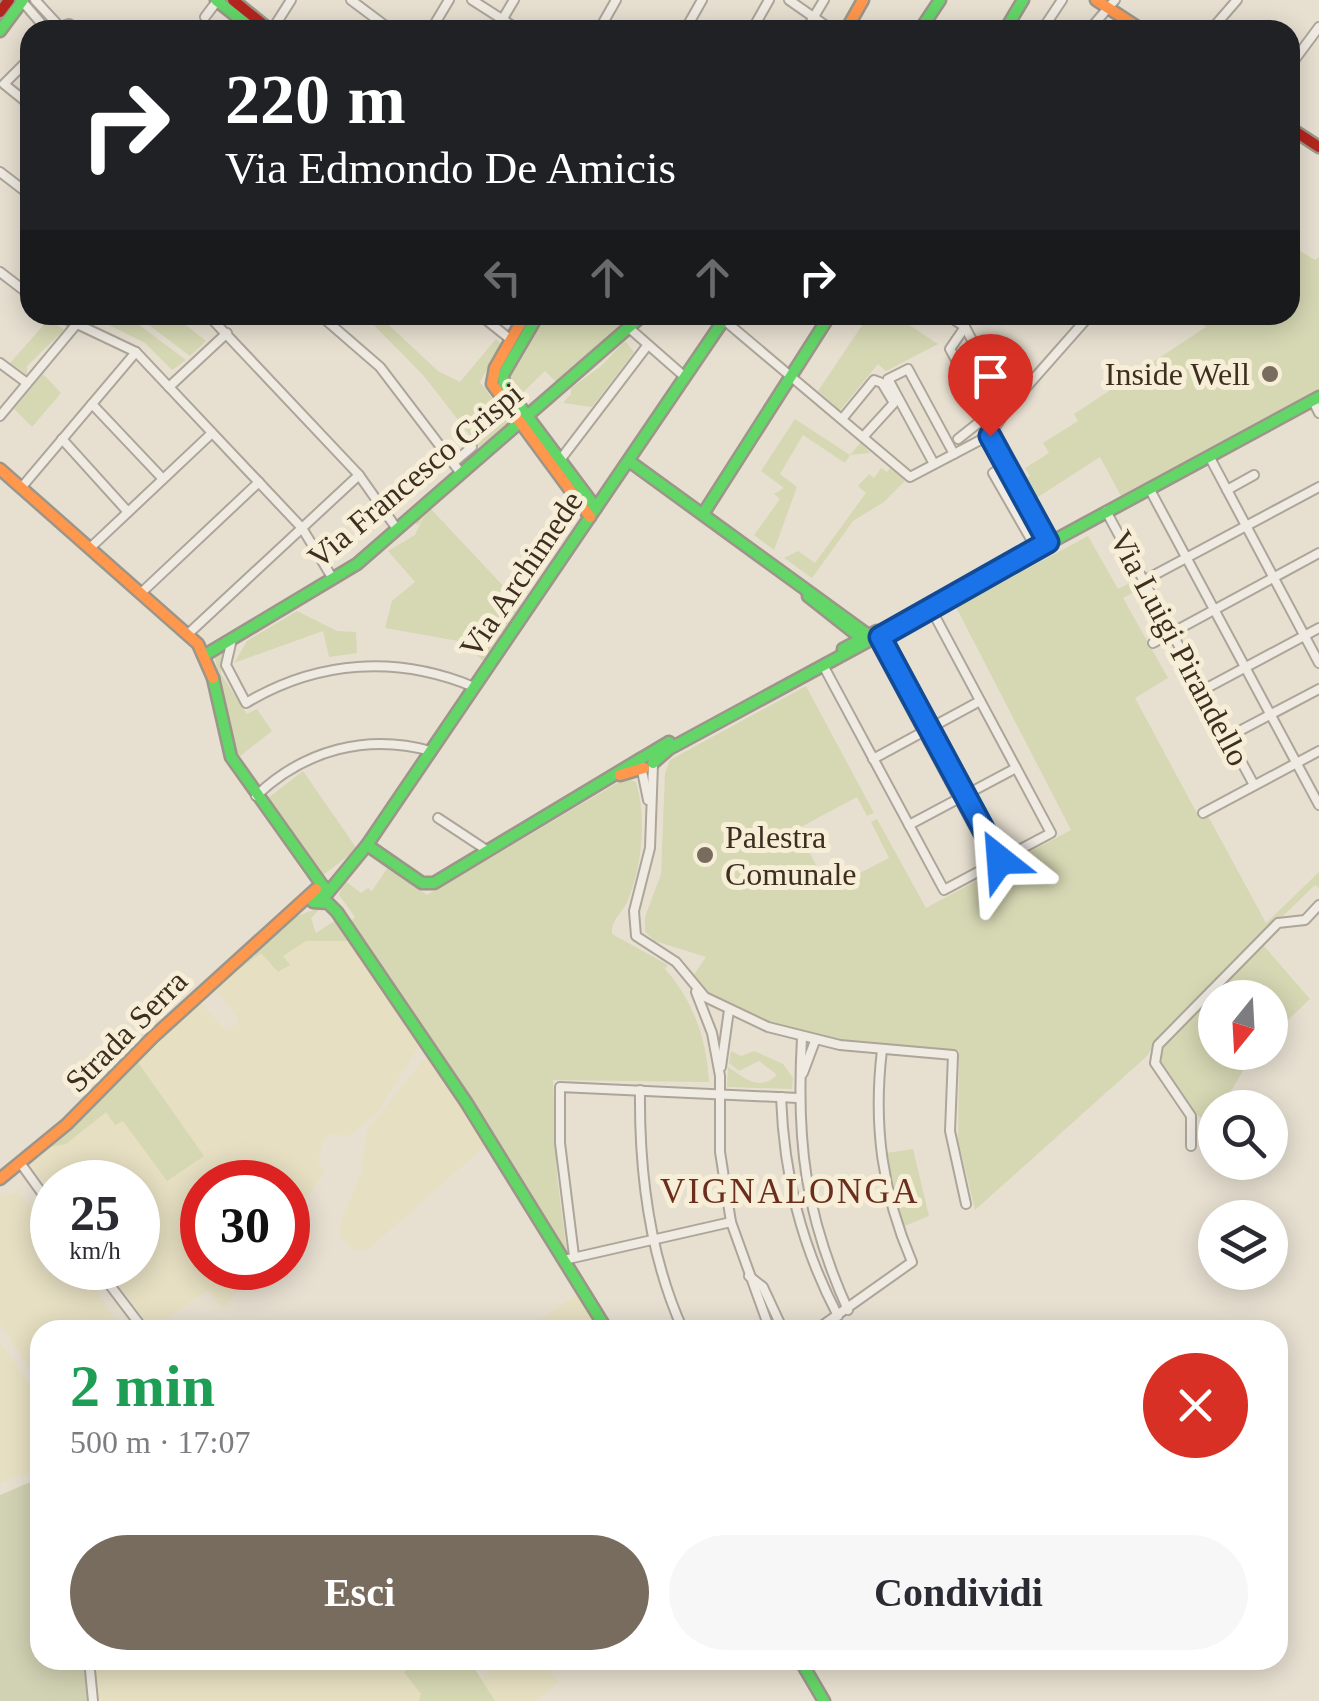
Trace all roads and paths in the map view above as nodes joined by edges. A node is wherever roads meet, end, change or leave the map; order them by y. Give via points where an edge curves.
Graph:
1 (9, 0) edge
2 (22, 0) edge
3 (35, 0) edge
4 (217, 0) edge
5 (233, 0) edge
6 (351, 0) edge
7 (472, 0) edge
8 (514, 0) edge
9 (789, 0) edge
10 (824, 0) edge
11 (1096, 0) edge
12 (1237, 0) edge
13 (1111, 4) edge
14 (0, 12) edge
15 (205, 17) dead end
16 (814, 18) junction
17 (39, 20) edge
18 (52, 20) edge
19 (242, 20) edge
20 (258, 20) edge
21 (378, 20) edge
22 (502, 20) joint
23 (817, 20) edge
24 (1220, 20) edge
25 (1319, 28) edge
26 (0, 31) edge
27 (1300, 53) edge
28 (20, 68) edge
29 (20, 97) edge
30 (0, 272) edge
31 (20, 287) edge
32 (219, 325) edge
33 (332, 325) edge
34 (492, 325) edge
35 (519, 325) edge
36 (532, 325) edge
37 (625, 325) edge
38 (630, 325) edge
39 (718, 325) edge
40 (732, 325) edge
41 (824, 325) edge
42 (1081, 325) edge
43 (75, 326) joint
44 (965, 326) joint
45 (227, 333) junction
46 (510, 340) junction
47 (647, 346) junction
48 (136, 352) junction
49 (0, 362) edge
50 (791, 376) junction
51 (685, 377) junction
52 (498, 381) junction
53 (27, 383) junction
54 (170, 388) junction
55 (1316, 399) edge
56 (92, 404) junction
57 (1008, 408) junction
58 (1319, 413) edge
59 (0, 416) edge
60 (986, 416) junction
61 (842, 418) junction
62 (523, 419) junction
63 (212, 433) junction
64 (992, 433) junction
65 (864, 437) junction
66 (62, 439) junction
67 (953, 442) junction
68 (472, 447) dead end
69 (954, 454) junction
70 (929, 455) junction
71 (1209, 456) junction
72 (560, 460) junction
73 (629, 461) junction
74 (934, 464) junction
75 (1006, 465) junction
76 (456, 468) junction
77 (0, 469) edge
78 (359, 475) junction
79 (1254, 475) dead end
80 (163, 479) junction
81 (259, 482) junction
82 (21, 488) junction
83 (1149, 488) junction
84 (1319, 488) edge
85 (1227, 490) junction
86 (1106, 511) junction
87 (128, 512) junction
88 (593, 513) junction
89 (702, 514) junction
90 (1246, 526) junction
91 (302, 528) junction
92 (397, 529) junction
93 (1042, 530) junction
94 (1030, 537) junction
95 (1048, 542) junction
96 (90, 548) junction
97 (1036, 548) junction
98 (1319, 554) edge
99 (1186, 558) junction
100 (781, 572) junction
101 (333, 578) junction
102 (1274, 578) junction
103 (1143, 582) junction
104 (141, 592) junction
105 (926, 609) junction
106 (1214, 609) junction
107 (1319, 628) edge
108 (1171, 632) junction
109 (188, 634) junction
110 (1305, 636) junction
111 (232, 639) junction
112 (867, 640) junction
113 (1153, 643) dead end
114 (206, 655) junction
115 (1319, 662) edge
116 (824, 667) junction
117 (1245, 667) junction
118 (474, 687) junction
119 (1319, 689) edge
120 (1203, 690) junction
121 (980, 702) junction
122 (1270, 715) junction
123 (926, 730) junction
124 (1228, 738) junction
125 (430, 750) junction
126 (1319, 751) edge
127 (873, 759) junction
128 (1296, 763) junction
129 (646, 764) junction
130 (1016, 768) junction
131 (1254, 786) junction
132 (587, 791) junction
133 (256, 796) junction
134 (962, 797) junction
135 (1319, 805) edge
136 (1202, 813) dead end
137 (650, 815) junction
138 (438, 818) dead end
139 (909, 825) junction
140 (368, 845) junction
141 (488, 851) junction
142 (997, 862) junction
143 (323, 892) junction
144 (1319, 905) edge
145 (694, 988) junction
146 (729, 1010) junction
147 (802, 1038) junction
148 (815, 1041) junction
149 (882, 1050) junction
150 (720, 1076) junction
151 (799, 1082) junction
152 (640, 1090) junction
153 (720, 1094) junction
154 (781, 1097) junction
155 (798, 1098) junction
156 (1191, 1146) dead end
157 (20, 1164) junction
158 (30, 1178) edge
159 (804, 1178) junction
160 (0, 1179) edge
161 (788, 1180) junction
162 (966, 1204) dead end
163 (731, 1222) junction
164 (653, 1240) junction
165 (822, 1249) junction
166 (808, 1253) junction
167 (569, 1258) junction
168 (746, 1273) junction
169 (114, 1290) edge
170 (848, 1310) junction
171 (838, 1316) junction
172 (136, 1320) edge
173 (600, 1320) edge
174 (679, 1320) edge
175 (766, 1320) edge
176 (778, 1320) edge
177 (832, 1320) edge
178 (90, 1670) edge
179 (806, 1670) edge
180 (93, 1701) edge
181 (824, 1701) edge

1 - 14 main road
2 - 17 street
2 - 26 main road
3 - 18 street
4 - 15 street
4 - 19 main road
5 - 20 main road
6 - 21 street
7 - 22 street
8 - 22 street
9 - 16 street
10 - 16 street
11 - 13 main road
12 - 24 street
16 - 23 street
25 - 27 street
28 - 29 street via 4,84
30 - 31 street
32 - 45 street
33 - 76 street via 380,366
34 - 46 street
35 - 46 main road
36 - 52 main road
37 - 62 main road, Via Francesco Crispi
38 - 47 street
39 - 51 main road, Via Archimede
40 - 50 street
41 - 50 main road
42 - 57 street
43 - 48 street
43 - 53 street
44 - 57 street
44 - 60 street via 950,349
45 - 54 street
45 - 78 street
46 - 52 main road
47 - 51 street
47 - 72 street
48 - 54 street
48 - 56 street
49 - 53 street
50 - 61 street
50 - 89 main road
51 - 73 main road, Via Archimede
52 - 62 main road
53 - 59 street
54 - 63 street
55 - 58 street
55 - 71 main road
56 - 66 street
56 - 80 street
57 - 64 street
60 - 64 street
60 - 67 street
61 - 65 street
61 - 65 street via 874,380 882,384 894,403
62 - 72 main road
62 - 76 main road, Via Francesco Crispi
62 - 88 main road
63 - 80 street
63 - 81 street
64 - 69 street
64 - 75 street
65 - 74 street via 910,477
66 - 82 street
66 - 87 street
67 - 69 street
67 - 70 street
67 - 70 street via 908,369 888,379
68 - 76 street
69 - 74 street
70 - 74 street
71 - 83 main road
71 - 85 street
72 - 88 main road
73 - 88 main road, Via Archimede
73 - 89 main road
75 - 93 street
75 - 94 street via 993,473
76 - 92 main road, Via Francesco Crispi
77 - 82 main road
78 - 91 street
78 - 92 street
79 - 85 street
80 - 87 street
81 - 91 street
81 - 104 street
82 - 96 main road
83 - 86 main road
83 - 99 street
84 - 90 street
85 - 90 street
86 - 95 main road
86 - 103 street, Via Luigi Pirandello
87 - 96 street
88 - 118 main road, Via Archimede
89 - 100 main road
90 - 99 street
90 - 102 street
91 - 101 street
91 - 109 street
92 - 101 main road, Via Francesco Crispi
93 - 94 street
93 - 95 street
94 - 97 street
95 - 97 main road
96 - 104 main road
97 - 105 main road
98 - 102 street
99 - 103 street
99 - 106 street
100 - 112 main road
100 - 112 main road
101 - 111 main road, Via Francesco Crispi
102 - 106 street
102 - 110 street
103 - 108 street, Via Luigi Pirandello
104 - 109 main road
105 - 112 main road
105 - 121 street
106 - 108 street
106 - 117 street
107 - 110 street
108 - 113 street
108 - 120 street, Via Luigi Pirandello
109 - 114 main road
110 - 115 street
110 - 117 street
111 - 114 main road, Via Francesco Crispi
111 - 118 street via 226,665 246,703 288,681 350,666 413,668
112 - 116 main road
112 - 123 street
112 - 129 main road
114 - 133 main road via 221,734
116 - 127 street
116 - 129 main road
117 - 120 street
117 - 122 street
118 - 125 main road, Via Archimede
119 - 122 street
120 - 124 street, Via Luigi Pirandello
121 - 123 street
121 - 130 street
122 - 124 street
122 - 128 street
123 - 127 street
123 - 134 street
124 - 131 street, Via Luigi Pirandello
125 - 133 street via 377,743 330,751 286,771
125 - 140 main road, Via Archimede
126 - 128 street
127 - 139 street
128 - 131 street
128 - 135 street
129 - 132 main road
129 - 132 main road
129 - 137 street
129 - 137 street
130 - 134 street
130 - 142 street via 1051,833
131 - 136 street
132 - 141 main road
133 - 143 main road
134 - 139 street
134 - 142 street
137 - 145 street via 634,927 641,943 676,962
138 - 141 street
139 - 142 street via 944,890
140 - 141 main road via 426,884
140 - 143 main road, Via Archimede
143 - 157 main road, Strada Serra via 284,917
143 - 167 main road
144 - 156 street via 1305,920 1278,923 1158,1045 1155,1064 1190,1116
145 - 146 street
145 - 150 street
146 - 147 street
146 - 150 street
147 - 148 street
147 - 151 street
148 - 149 street
148 - 151 street
149 - 162 street via 953,1055 950,1130
149 - 170 street via 879,1142 890,1204 912,1262
150 - 153 street
151 - 155 street
152 - 153 street
152 - 164 street
152 - 167 street via 560,1086
153 - 154 street
153 - 163 street
154 - 155 street
154 - 161 street
155 - 159 street
157 - 158 street
157 - 160 main road, Strada Serra
159 - 161 street
159 - 165 street
161 - 166 street
163 - 164 street
163 - 168 street
164 - 167 street
164 - 174 street
165 - 166 street
165 - 170 street
166 - 171 street
167 - 173 main road
168 - 175 street
168 - 176 street via 762,1287
169 - 172 street
170 - 171 street
171 - 177 street
178 - 180 street
179 - 181 main road

